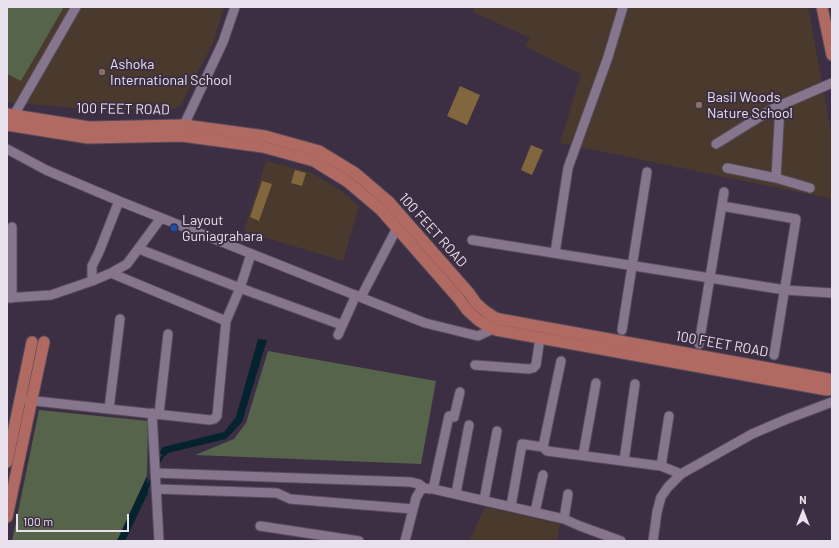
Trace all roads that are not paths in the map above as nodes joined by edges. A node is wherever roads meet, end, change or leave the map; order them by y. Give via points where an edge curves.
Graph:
1 (76, 7) edge
2 (235, 7) edge
3 (623, 7) edge
4 (822, 7) edge
5 (832, 55) edge
6 (832, 83) edge
7 (780, 106) junction
8 (10, 114) edge
9 (7, 126) edge
10 (183, 131) junction
11 (716, 144) dead end
12 (7, 149) edge
13 (727, 168) dead end
14 (647, 172) dead end
15 (776, 178) junction
16 (810, 188) dead end
17 (724, 192) dead end
18 (119, 201) junction
19 (722, 206) junction
20 (161, 218) junction
21 (12, 227) dead end
22 (397, 228) junction
23 (472, 240) dead end
24 (139, 249) junction
25 (555, 253) junction
26 (251, 254) junction
27 (632, 265) junction
28 (111, 273) junction
29 (710, 278) junction
30 (92, 281) junction
31 (240, 288) junction
32 (784, 290) junction
33 (832, 293) edge
34 (359, 296) junction
35 (10, 298) edge
36 (120, 319) dead end
37 (499, 319) junction
38 (226, 321) junction
39 (342, 325) junction
40 (493, 329) junction
41 (622, 330) dead end
42 (168, 334) dead end
43 (338, 334) dead end
44 (540, 338) junction
45 (32, 342) dead end
46 (44, 342) dead end
47 (700, 344) dead end
48 (774, 355) dead end
49 (561, 361) dead end
50 (475, 365) dead end
51 (596, 383) dead end
52 (830, 383) edge
53 (635, 384) dead end
54 (460, 392) dead end
55 (26, 400) junction
56 (832, 402) edge
57 (109, 409) junction
58 (156, 414) junction
59 (670, 416) dead end
60 (470, 425) dead end
61 (497, 431) dead end
62 (543, 447) junction
63 (583, 455) junction
64 (624, 461) junction
65 (7, 462) edge
66 (661, 466) junction
67 (155, 469) junction
68 (681, 474) junction
69 (543, 475) dead end
70 (156, 486) junction
71 (428, 488) junction
72 (456, 493) junction
73 (568, 494) dead end
74 (484, 500) junction
75 (511, 506) junction
76 (413, 509) junction
77 (535, 512) junction
78 (7, 517) edge
79 (564, 519) junction
80 (260, 526) dead end
81 (159, 541) edge
82 (359, 541) edge
83 (405, 541) edge
84 (621, 541) edge
85 (653, 541) edge

1 - 8 street
2 - 10 street
3 - 25 street via 568,168
4 - 5 main road
6 - 7 street
7 - 11 street
7 - 15 street
8 - 10 main road, 100 FEET ROAD via 89,127
9 - 10 main road, 100 FEET ROAD via 88,138
10 - 22 main road, 100 FEET ROAD via 263,147 314,161 348,182 381,210
10 - 37 main road, 100 FEET ROAD via 265,136 318,151 355,173 389,202 476,303 489,315
12 - 18 street via 46,170
13 - 15 street
14 - 27 street
15 - 16 street
17 - 19 street
18 - 20 street
18 - 30 street via 92,266
19 - 29 street
19 - 32 street via 796,218
20 - 24 street
20 - 26 street
21 - 35 street
22 - 34 street
22 - 40 main road, 100 FEET ROAD via 467,310
23 - 25 street
24 - 28 street via 127,264
24 - 31 street
25 - 27 street
26 - 31 street
26 - 34 street
27 - 29 street
27 - 41 street
28 - 30 street
28 - 38 street
29 - 32 street
29 - 47 street
30 - 35 street via 51,296
31 - 38 street
31 - 39 street
32 - 33 street
32 - 48 street
34 - 39 street
34 - 40 street via 425,323 478,336
36 - 57 street
37 - 40 street
37 - 52 main road, 100 FEET ROAD
38 - 58 street via 217,416 210,420
39 - 43 street
40 - 44 main road, 100 FEET ROAD
42 - 58 street
44 - 50 street via 536,365 533,368
44 - 52 main road, 100 FEET ROAD
45 - 55 main road
46 - 55 main road
49 - 62 street
51 - 63 street
53 - 64 street
54 - 71 street via 454,417 449,416
55 - 57 street
55 - 65 main road
55 - 78 main road
56 - 68 street via 752,434
57 - 58 street
58 - 67 street
59 - 66 street
60 - 72 street
61 - 74 street
62 - 63 street via 547,451
62 - 75 street via 522,444
63 - 64 street
64 - 66 street
66 - 68 street
67 - 70 street
67 - 71 street via 410,482
68 - 85 street via 661,497
69 - 77 street
70 - 76 street via 277,493 290,499
70 - 81 street
71 - 72 street
71 - 76 street via 420,491
72 - 74 street
73 - 79 street
74 - 75 street
75 - 77 street
76 - 83 street
77 - 79 street
79 - 84 street
80 - 82 street

